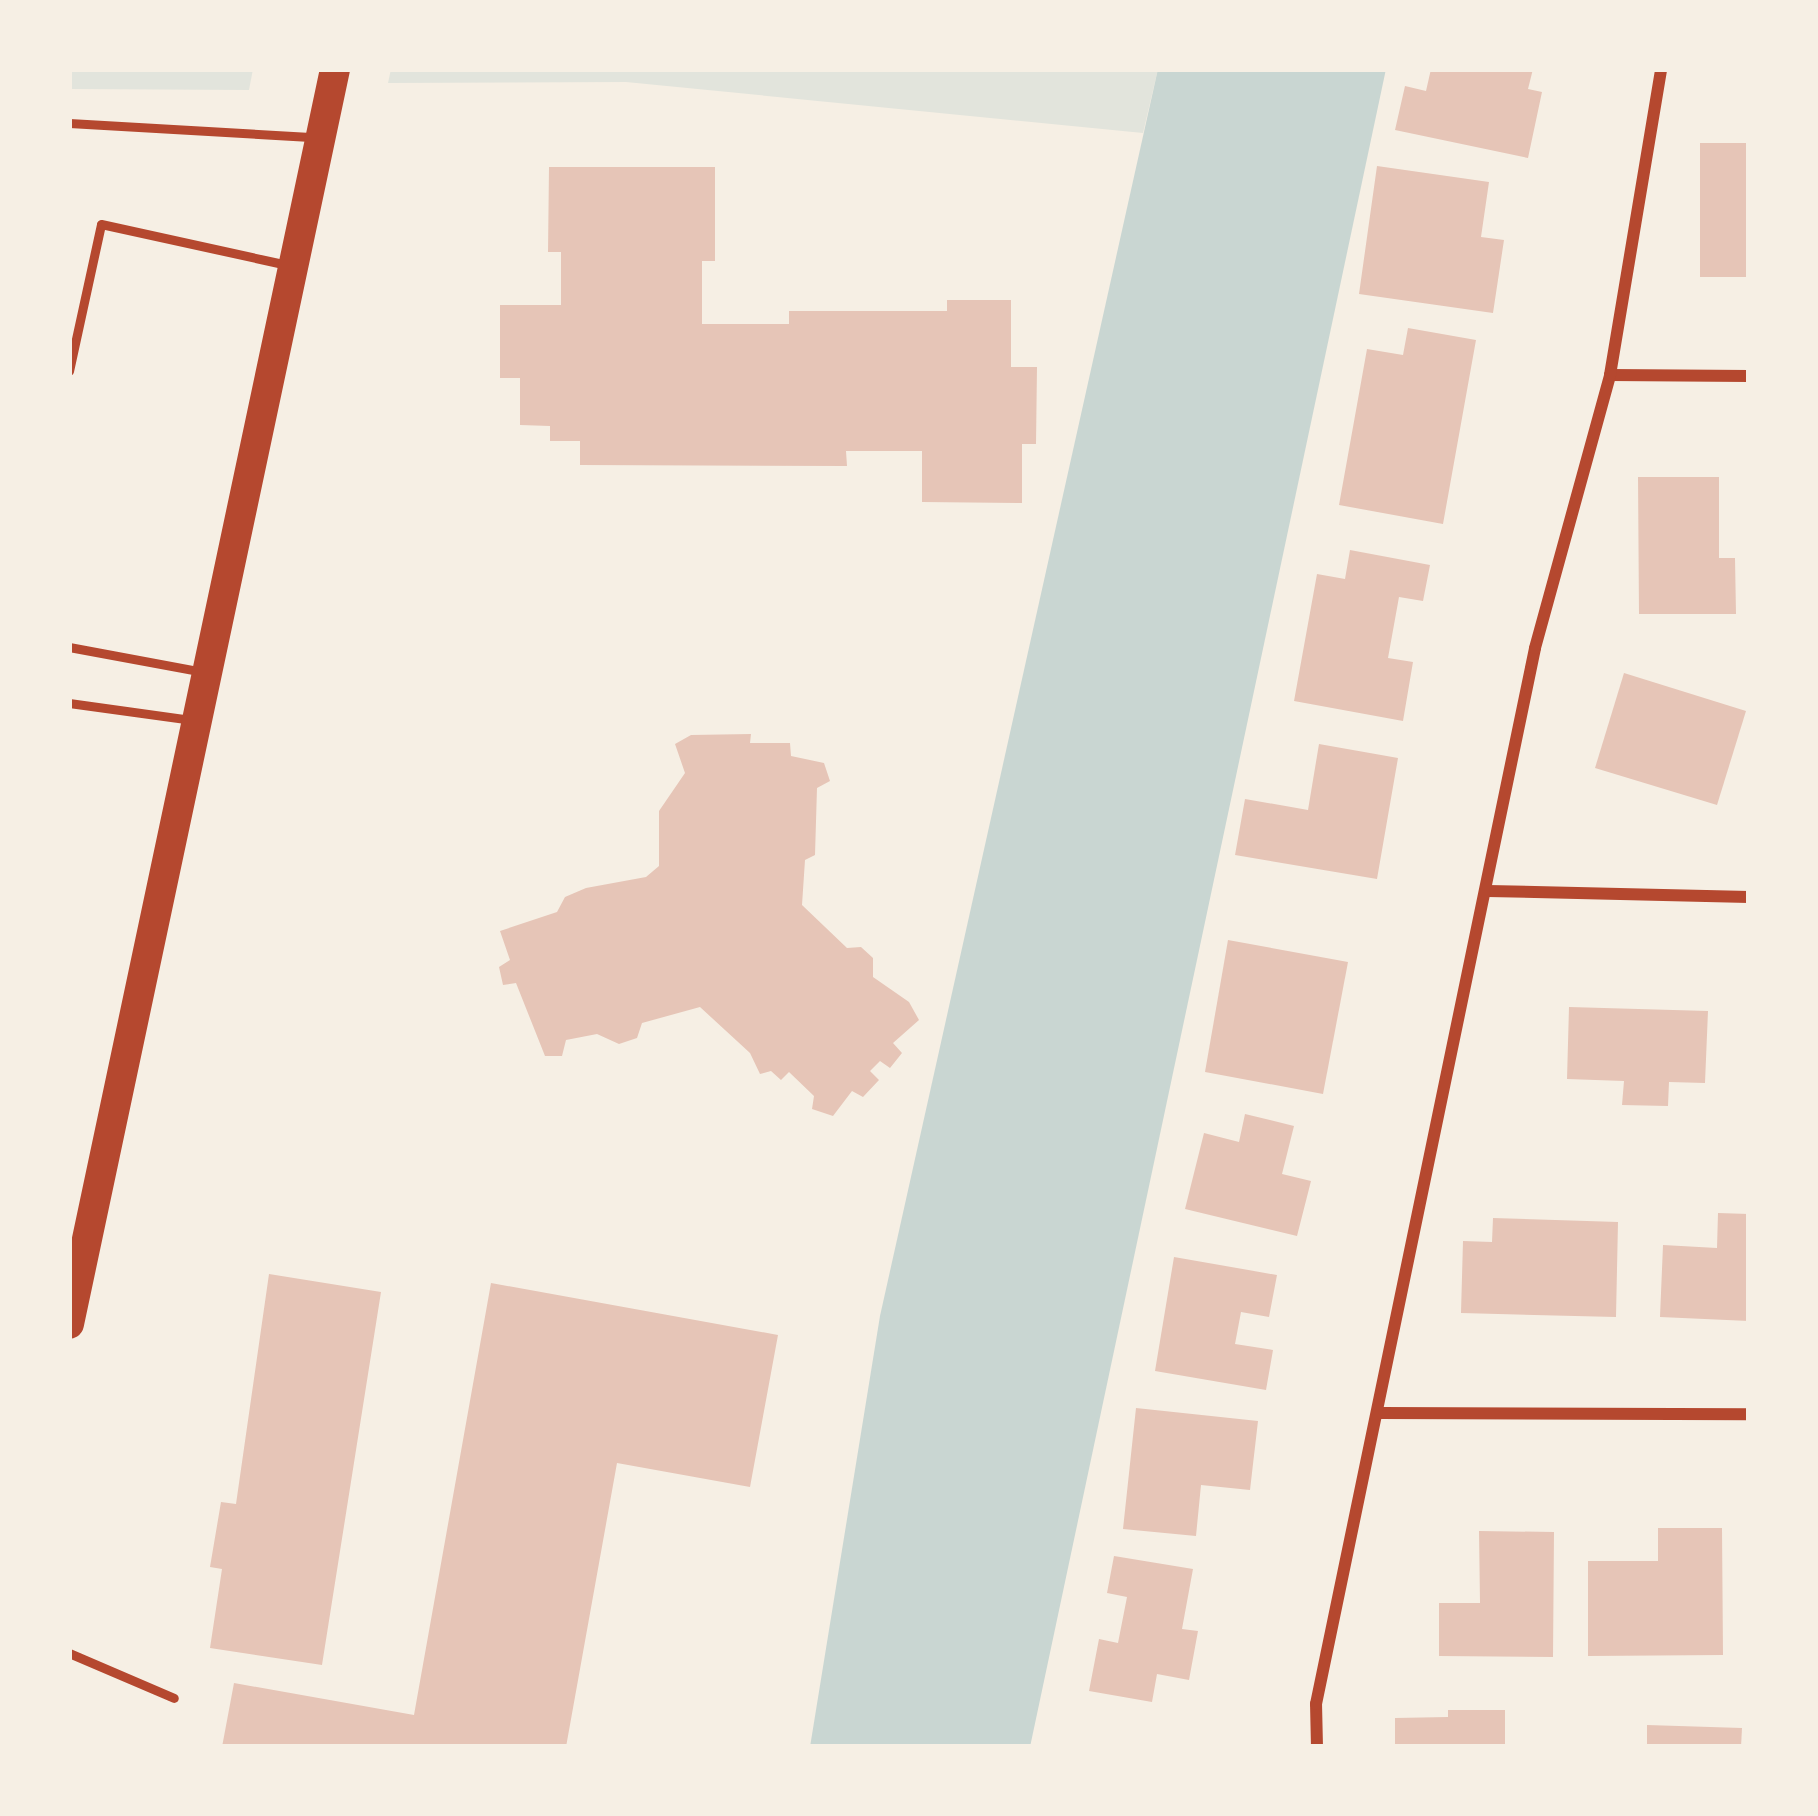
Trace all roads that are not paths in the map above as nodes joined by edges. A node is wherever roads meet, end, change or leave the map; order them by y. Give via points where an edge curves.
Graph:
1 (335, 69) edge
2 (1661, 69) edge
3 (69, 123) edge
4 (321, 137) junction
5 (294, 266) junction
6 (69, 371) edge
7 (1610, 375) junction
8 (1749, 376) edge
9 (69, 647) edge
10 (207, 672) junction
11 (69, 703) edge
12 (196, 721) junction
13 (1488, 891) junction
14 (1749, 897) edge
15 (81, 1207) edge
16 (69, 1324) edge
17 (1381, 1413) junction
18 (1749, 1414) edge
19 (69, 1653) edge
20 (175, 1698) dead end
21 (1317, 1747) edge

1 - 4 main road
2 - 7 street
3 - 4 lane
4 - 5 main road
5 - 6 lane via 101,224
5 - 10 main road
7 - 8 street
7 - 13 street via 1535,648
9 - 10 lane
10 - 12 main road
11 - 12 lane
12 - 15 main road
13 - 14 street
13 - 17 street
15 - 16 main road
17 - 18 street
17 - 21 street via 1316,1703
19 - 20 lane

